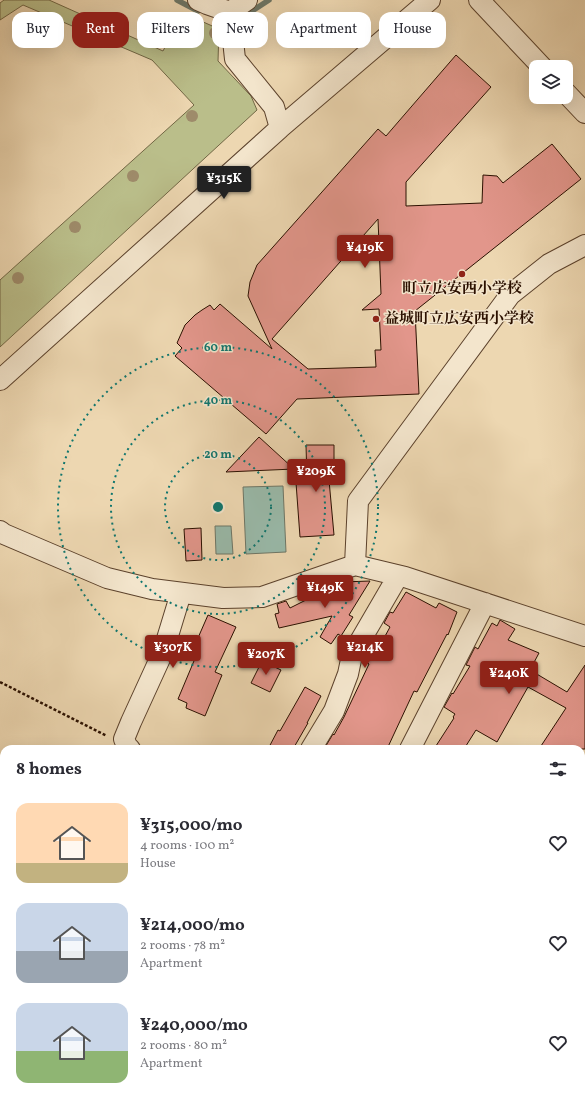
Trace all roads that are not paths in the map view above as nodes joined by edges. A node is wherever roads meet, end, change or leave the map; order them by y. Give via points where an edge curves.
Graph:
1 (198, 0) edge
2 (247, 0) edge
3 (430, 0) edge
4 (479, 0) edge
5 (230, 12) joint
6 (234, 48) edge
7 (535, 60) edge
8 (573, 100) edge
9 (585, 113) edge
10 (280, 128) junction
11 (585, 245) edge
12 (0, 380) edge
13 (0, 531) edge
14 (354, 565) junction
15 (398, 576) junction
16 (181, 593) junction
17 (485, 603) junction
18 (585, 636) edge
19 (127, 745) edge
20 (313, 745) edge
21 (412, 745) edge

1 - 5 street
2 - 5 street
3 - 10 street
4 - 7 street
6 - 10 street via 235,58 274,107
8 - 9 street
10 - 12 street
11 - 14 street via 549,264 510,295 358,501
13 - 16 street via 107,578 152,590
14 - 15 street
14 - 16 street via 262,597 223,598
15 - 17 street
15 - 20 street via 352,655 348,674 334,711
16 - 19 street via 163,652 124,739
17 - 18 street
17 - 21 street

